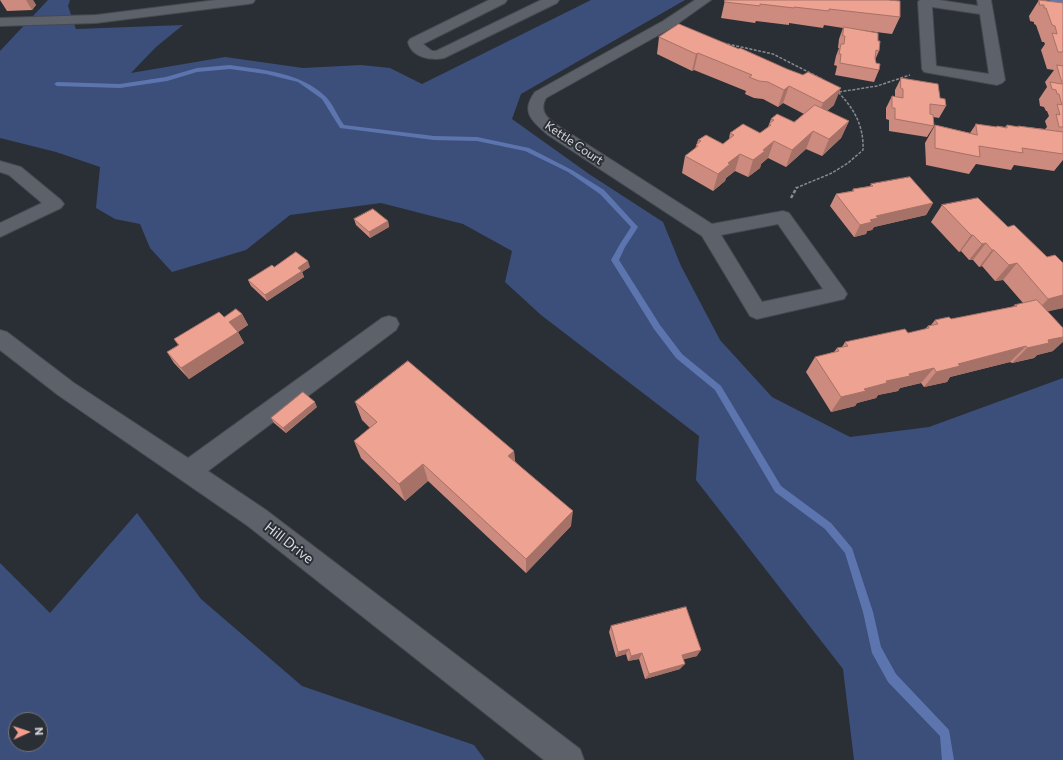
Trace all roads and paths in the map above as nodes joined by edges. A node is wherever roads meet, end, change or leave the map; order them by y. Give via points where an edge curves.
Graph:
1 (248, 0) edge
2 (500, 0) edge
3 (552, 0) edge
4 (704, 0) edge
5 (1056, 0) edge
6 (1063, 1) edge
7 (985, 5) edge
8 (0, 22) edge
9 (720, 42) edge
10 (929, 69) junction
11 (827, 83) edge
12 (833, 87) edge
13 (839, 92) junction
14 (0, 166) edge
15 (783, 217) junction
16 (0, 231) edge
17 (709, 231) junction
18 (389, 324) dead end
19 (0, 338) edge
20 (189, 471) junction
21 (569, 760) edge

1 - 8 street via 96,19
2 - 3 street via 415,42 416,46 429,55 439,55
4 - 17 street, Kettle Court via 668,24 540,95 535,102 535,112 542,122 554,131
5 - 6 main road
7 - 10 street via 925,2
7 - 10 street via 997,80
9 - 11 path via 773,54
10 - 13 path via 876,86
12 - 13 path
13 - 15 path via 859,121 864,136 863,150 850,163 834,172 796,187
14 - 16 street via 15,171 55,204
15 - 17 street
15 - 17 street, Kettle Court via 837,294 757,311
18 - 20 street
19 - 20 street, Hill Drive via 66,389
20 - 21 street, Hill Drive via 257,518

